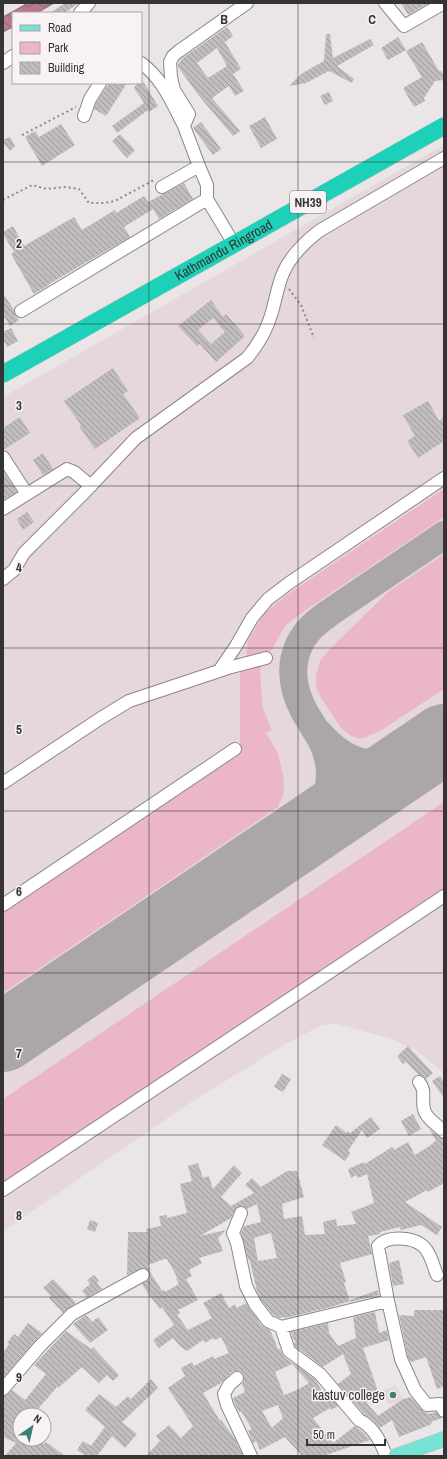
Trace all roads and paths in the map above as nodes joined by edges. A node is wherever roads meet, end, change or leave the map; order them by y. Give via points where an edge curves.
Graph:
1 (89, 3) edge
2 (247, 3) edge
3 (384, 3) edge
4 (444, 3) edge
5 (81, 12) edge
6 (12, 57) edge
7 (3, 62) edge
8 (142, 64) edge
9 (99, 84) edge
10 (90, 99) junction
11 (84, 116) dead end
12 (184, 126) junction
13 (444, 126) edge
14 (22, 134) dead end
15 (444, 158) edge
16 (199, 166) junction
17 (162, 187) joint
18 (207, 199) junction
19 (3, 200) edge
20 (234, 244) junction
21 (278, 286) junction
22 (21, 311) dead end
23 (314, 338) dead end
24 (3, 374) edge
25 (3, 457) edge
26 (444, 478) edge
27 (91, 486) junction
28 (27, 494) junction
29 (3, 509) edge
30 (3, 579) edge
31 (266, 658) dead end
32 (219, 671) junction
33 (235, 749) dead end
34 (3, 783) edge
35 (444, 896) edge
36 (3, 905) edge
37 (419, 1082) dead end
38 (444, 1132) edge
39 (3, 1190) edge
40 (241, 1213) dead end
41 (143, 1275) dead end
42 (437, 1275) dead end
43 (388, 1301) junction
44 (281, 1327) junction
45 (237, 1378) dead end
46 (3, 1389) edge
47 (444, 1411) edge
48 (444, 1439) edge
49 (415, 1453) edge
50 (251, 1456) edge
51 (386, 1456) edge
52 (396, 1456) edge

1 - 5 street
2 - 12 street via 173,56 170,62 174,90 189,114
3 - 4 street via 404,26
6 - 7 street
8 - 12 street via 165,89
9 - 10 street
10 - 11 street
10 - 14 path
12 - 16 street
13 - 20 highway, Kathmandu Ringroad / NH39
15 - 21 street via 319,231 291,258
16 - 17 street
16 - 18 street via 207,185
17 - 19 path via 156,179 115,201 89,203 79,189 47,189 32,185
18 - 20 street
18 - 22 street
20 - 24 highway, Kathmandu Ringroad / NH39
21 - 23 path via 289,289 294,294
21 - 27 street via 264,333 247,358 136,438
25 - 28 street
26 - 32 street via 268,599 252,618
27 - 28 street via 67,469
27 - 30 street via 24,553 14,570
28 - 29 street
31 - 32 street
32 - 34 street via 129,701
33 - 36 street
35 - 39 street
37 - 38 street via 423,1087 426,1114
40 - 44 street via 233,1233 246,1286 268,1321
41 - 46 street via 72,1314
42 - 43 street via 423,1246 413,1241 394,1238 381,1242 378,1246
43 - 44 street
43 - 47 street via 401,1359 415,1390 427,1405 440,1404
44 - 51 street via 289,1350 320,1374 359,1420 365,1422 383,1447
45 - 50 street via 224,1394 226,1405
48 - 49 main road
49 - 52 main road

